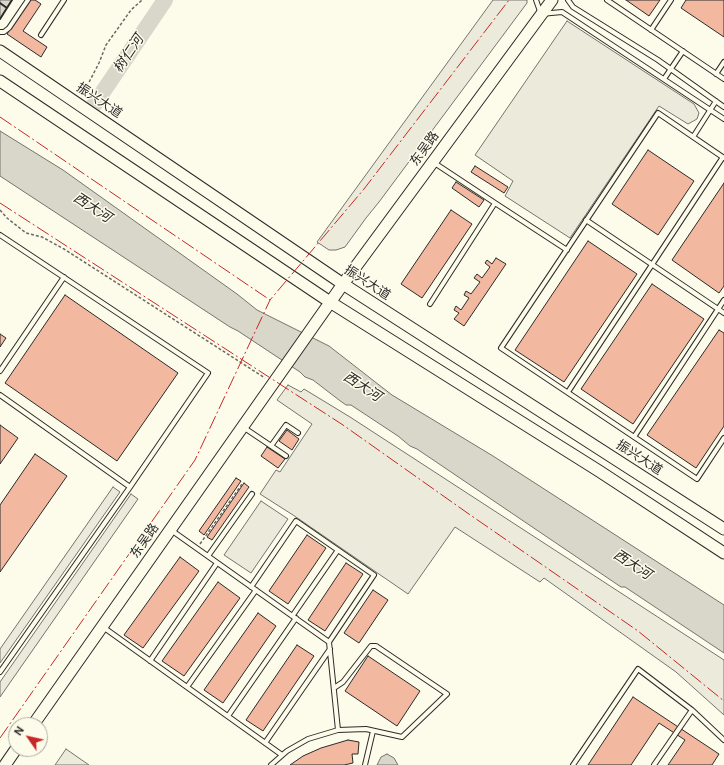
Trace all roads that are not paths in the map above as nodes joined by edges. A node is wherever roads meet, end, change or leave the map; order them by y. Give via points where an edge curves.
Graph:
1 (28, 0) edge
2 (64, 0) edge
3 (536, 0) edge
4 (552, 0) edge
5 (568, 0) edge
6 (607, 0) edge
7 (671, 0) edge
8 (541, 14) junction
9 (651, 30) junction
10 (0, 32) edge
11 (41, 35) dead end
12 (0, 51) edge
13 (683, 51) junction
14 (724, 62) edge
15 (670, 69) junction
16 (716, 74) junction
17 (664, 79) junction
18 (724, 79) edge
19 (0, 81) edge
20 (716, 101) junction
21 (724, 106) edge
22 (710, 110) junction
23 (724, 120) edge
24 (693, 137) junction
25 (724, 158) edge
26 (433, 161) junction
27 (495, 203) junction
28 (586, 220) junction
29 (0, 234) edge
30 (566, 250) junction
31 (652, 265) junction
32 (64, 277) junction
33 (343, 284) junction
34 (724, 300) edge
35 (330, 302) junction
36 (430, 304) dead end
37 (718, 309) junction
38 (724, 312) edge
39 (0, 370) edge
40 (568, 392) junction
41 (0, 395) edge
42 (243, 427) junction
43 (298, 433) dead end
44 (634, 437) junction
45 (724, 438) edge
46 (271, 446) junction
47 (286, 456) dead end
48 (130, 486) junction
49 (252, 494) dead end
50 (724, 529) edge
51 (170, 530) junction
52 (338, 550) junction
53 (724, 553) edge
54 (208, 556) junction
55 (217, 563) junction
56 (251, 586) junction
57 (256, 590) junction
58 (295, 617) junction
59 (102, 626) junction
60 (329, 642) junction
61 (330, 649) junction
62 (150, 661) junction
63 (0, 672) edge
64 (187, 687) junction
65 (334, 688) junction
66 (692, 710) junction
67 (228, 716) junction
68 (39, 717) edge
69 (338, 730) junction
70 (373, 731) junction
71 (724, 740) edge
72 (265, 743) junction
73 (282, 755) junction
74 (271, 765) edge
75 (365, 765) edge
76 (573, 765) edge
77 (654, 765) edge

1 - 10 lane via 9,28
2 - 11 lane
3 - 8 lane
4 - 8 main road, 东吴路
5 - 15 lane via 573,6
6 - 9 lane
7 - 9 lane
8 - 17 lane via 562,12
8 - 26 main road, 东吴路
9 - 13 lane
12 - 33 main road, 振兴大道
13 - 15 lane
13 - 16 lane
14 - 16 lane
15 - 17 lane
15 - 20 lane
16 - 18 lane
17 - 22 lane
19 - 35 main road
20 - 21 lane
20 - 22 lane
22 - 23 lane
22 - 24 lane
24 - 25 lane
24 - 28 lane via 658,114
25 - 31 lane
26 - 27 lane
26 - 33 main road, 东吴路
27 - 30 lane
27 - 36 lane
28 - 30 lane
28 - 31 lane
29 - 32 lane
30 - 40 lane via 501,348
31 - 37 lane
31 - 40 lane
32 - 39 lane
32 - 48 lane via 208,373
33 - 35 main road, 东吴路
33 - 50 main road, 振兴大道
34 - 37 lane
35 - 42 main road, 东吴路
35 - 53 main road
37 - 38 lane
37 - 44 lane
40 - 44 lane
41 - 48 lane
42 - 46 lane
42 - 51 main road, 东吴路
43 - 46 lane via 286,425
44 - 45 lane via 697,479
46 - 47 lane
48 - 63 lane
49 - 54 lane
51 - 54 lane
51 - 59 main road, 东吴路
52 - 56 lane via 296,521
52 - 58 lane
52 - 60 lane via 374,575
54 - 55 lane
55 - 56 lane
55 - 62 lane
56 - 57 lane
57 - 58 lane
57 - 64 lane
58 - 60 lane
58 - 67 lane
59 - 62 lane
59 - 68 main road, 东吴路
60 - 61 lane
61 - 65 lane
61 - 72 lane
62 - 64 lane
64 - 67 lane
65 - 69 lane
65 - 70 lane via 343,682 371,646 376,646 447,694 402,737
66 - 71 lane
66 - 76 lane via 638,669
66 - 77 lane
67 - 72 lane
69 - 70 lane
69 - 73 lane via 308,739
70 - 75 lane
72 - 73 lane
73 - 74 lane

